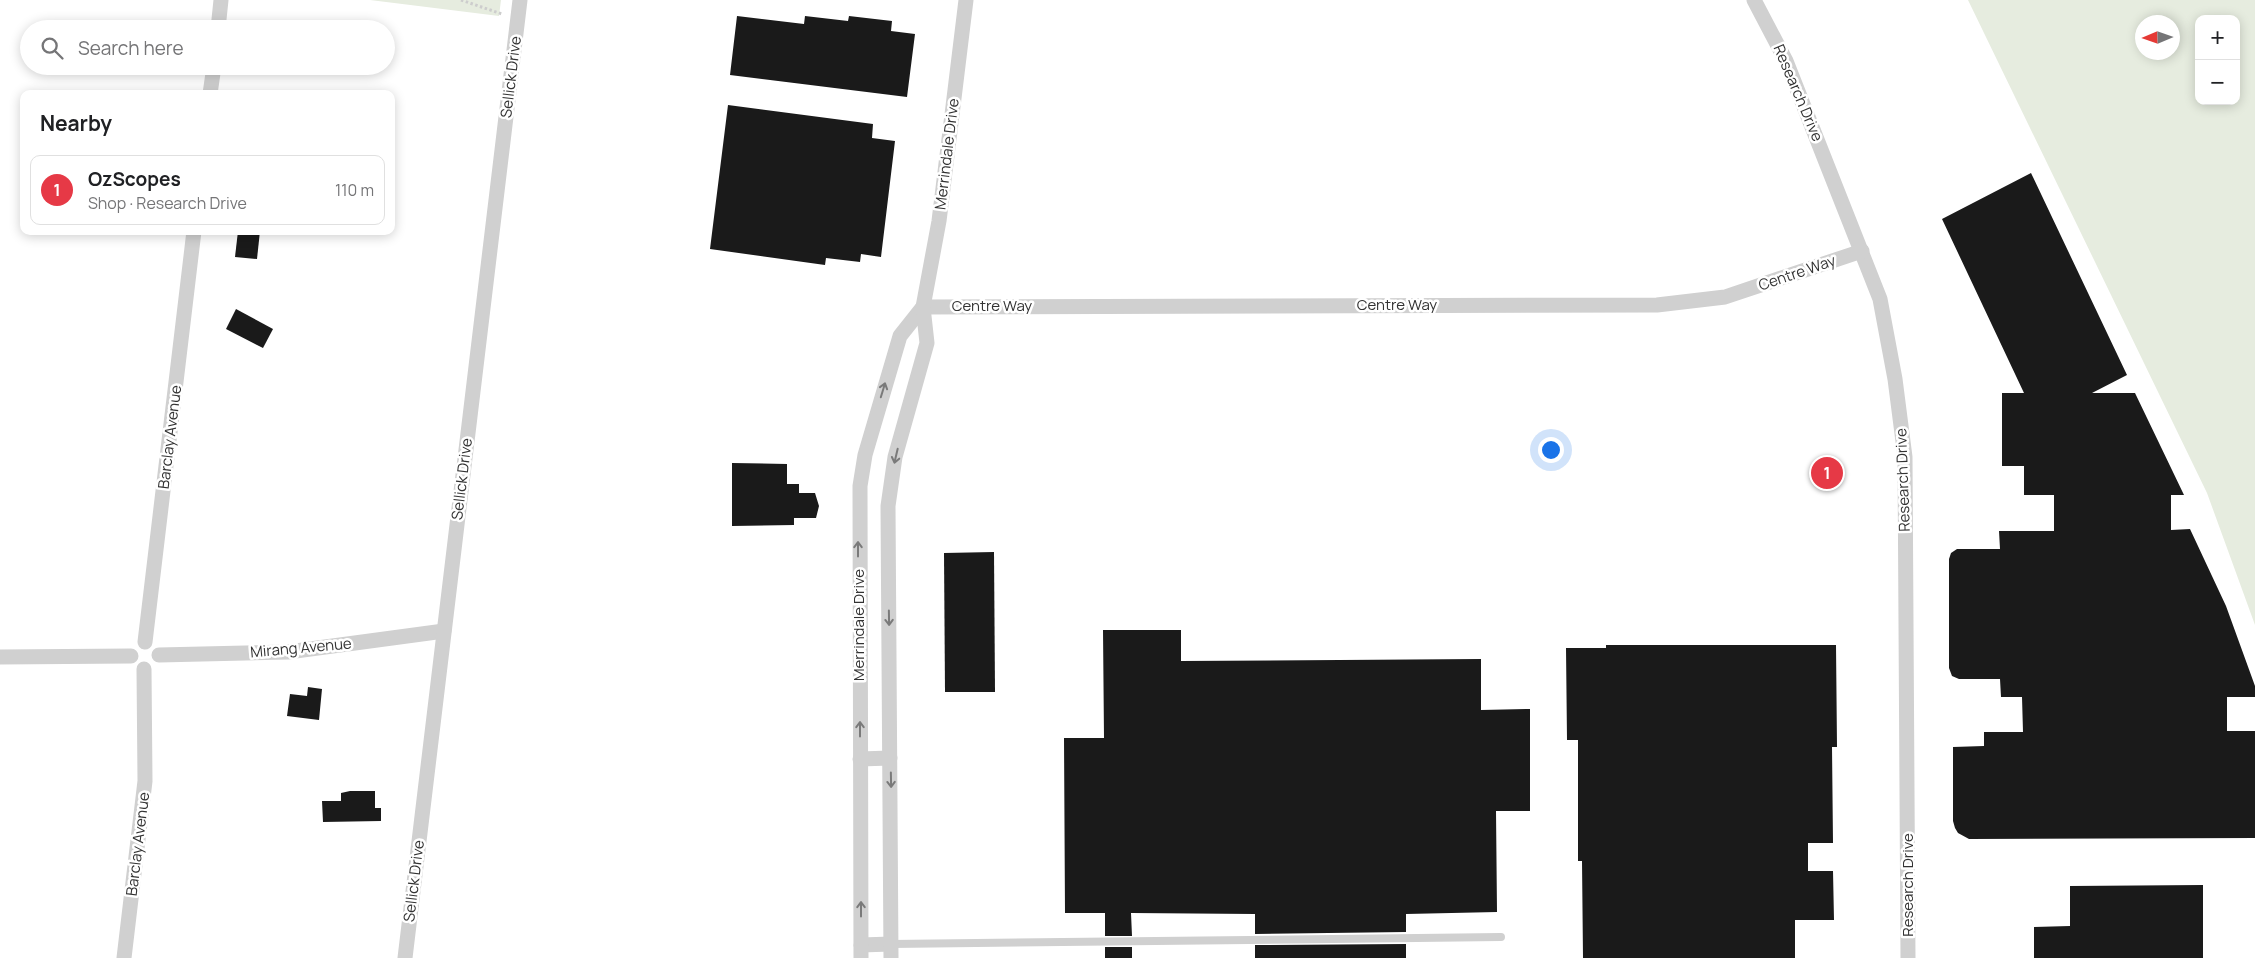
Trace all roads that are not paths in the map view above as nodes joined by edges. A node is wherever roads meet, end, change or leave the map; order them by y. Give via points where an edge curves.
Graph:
1 (221, 0) edge
2 (520, 0) edge
3 (966, 0) edge
4 (1754, 0) edge
5 (219, 20) edge
6 (213, 75) edge
7 (211, 90) edge
8 (194, 235) edge
9 (1862, 251) junction
10 (923, 307) junction
11 (444, 631) junction
12 (145, 642) junction
13 (158, 655) junction
14 (131, 656) junction
15 (0, 657) edge
16 (144, 670) junction
17 (890, 758) junction
18 (860, 759) junction
19 (1501, 937) dead end
20 (891, 951) edge
21 (861, 952) edge
22 (124, 958) edge
23 (405, 958) edge
24 (1908, 958) edge

1 - 5 street
2 - 11 street, Sellick Drive
3 - 10 street, Merrindale Drive via 940,221
4 - 9 street, Research Drive via 1786,61
6 - 7 street
8 - 12 street, Barclay Avenue
9 - 10 street, Centre Way via 1725,298 1657,305
9 - 24 street, Research Drive via 1880,299 1905,457
10 -> 17 street, Merrindale Drive via 927,343 895,457 888,506
18 -> 10 street, Merrindale Drive via 860,486 865,455 900,336
11 - 13 street, Mirang Avenue via 288,652
11 - 23 street, Sellick Drive
12 - 13 street via 156,647
12 - 14 street via 133,648
13 - 16 street via 153,667
14 - 15 street
14 - 16 street via 134,664
16 - 22 street, Barclay Avenue via 146,781
17 - 18 street
17 -> 20 street, Merrindale Drive
21 -> 18 street, Merrindale Drive
19 - 20 lane
20 - 21 street

